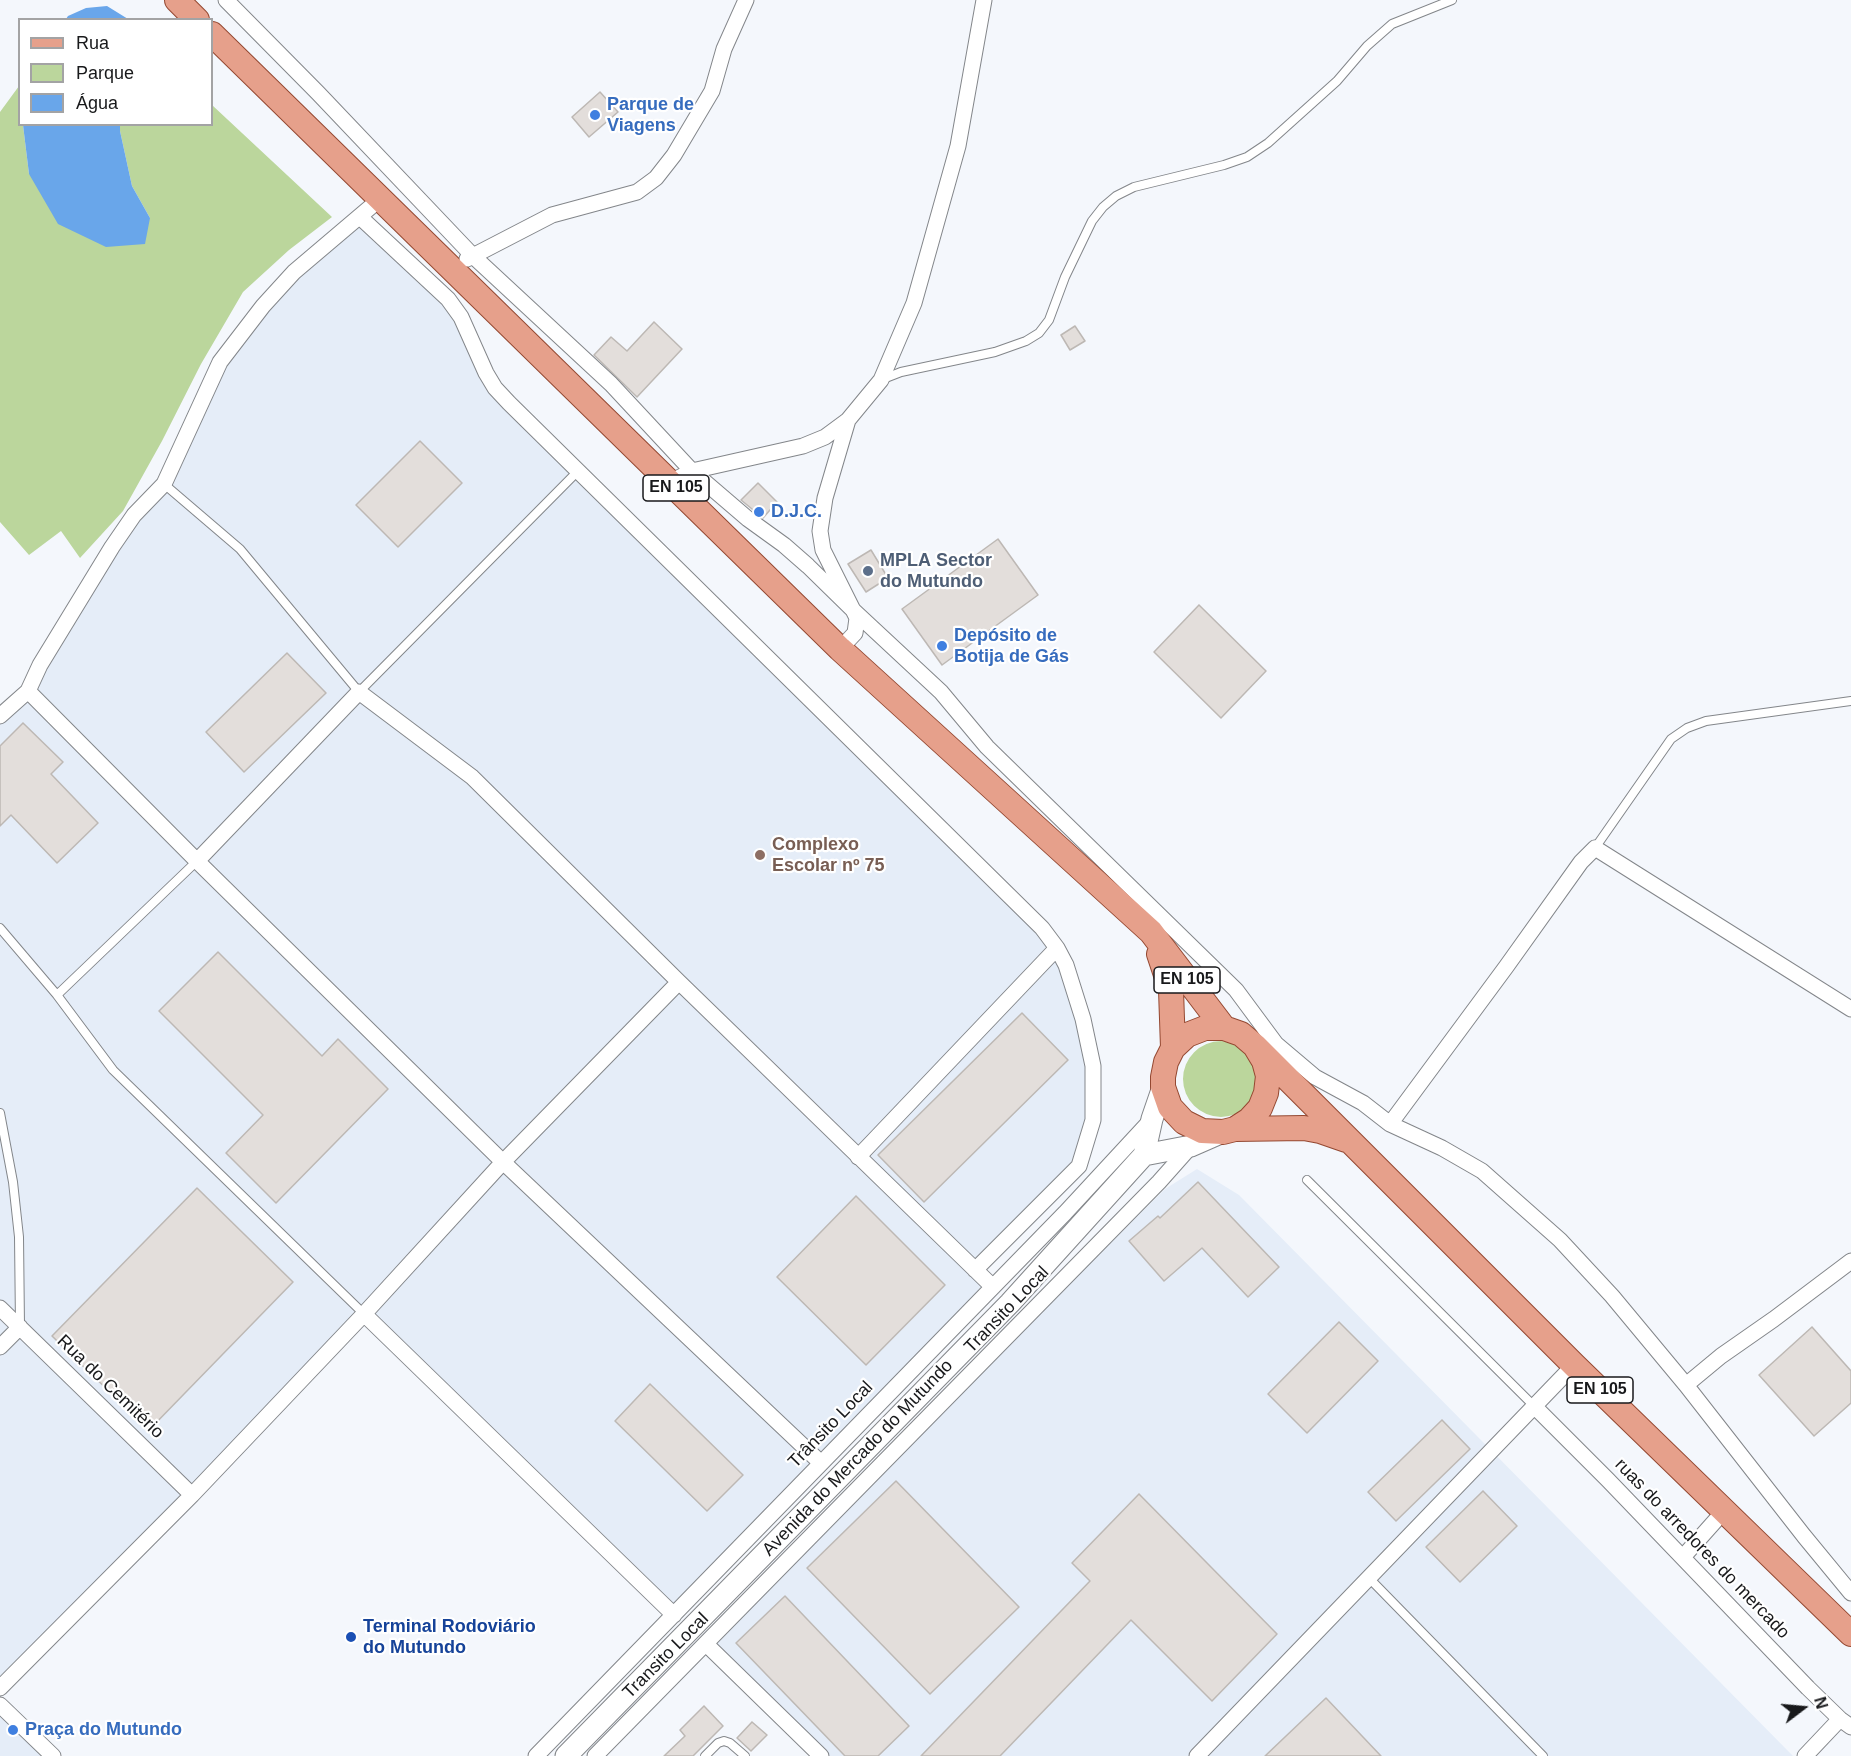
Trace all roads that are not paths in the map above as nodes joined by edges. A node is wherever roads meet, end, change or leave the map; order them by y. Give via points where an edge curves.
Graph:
1 (177, 0) edge
2 (226, 0) edge
3 (746, 0) edge
4 (984, 0) edge
5 (1452, 0) edge
6 (194, 18) edge
7 (213, 35) edge
8 (380, 199) junction
9 (360, 217) junction
10 (473, 256) junction
11 (452, 269) junction
12 (881, 380) junction
13 (848, 420) junction
14 (692, 471) junction
15 (577, 472) junction
16 (670, 482) junction
17 (164, 484) junction
18 (854, 611) junction
19 (840, 649) junction
20 (28, 691) junction
21 (358, 692) junction
22 (1851, 701) edge
23 (0, 716) edge
24 (1595, 848) junction
25 (197, 861) junction
26 (0, 928) edge
27 (1151, 932) junction
28 (1057, 948) junction
29 (679, 982) junction
30 (57, 995) junction
31 (1851, 1010) edge
32 (1224, 1028) junction
33 (1256, 1046) junction
34 (1173, 1048) junction
35 (1163, 1087) junction
36 (0, 1113) edge
37 (1152, 1119) junction
38 (1390, 1124) junction
39 (1229, 1130) junction
40 (1352, 1142) junction
41 (1191, 1146) junction
42 (1144, 1155) junction
43 (858, 1157) junction
44 (503, 1162) junction
45 (1307, 1180) dead end
46 (1851, 1261) edge
47 (975, 1270) junction
48 (993, 1287) junction
49 (0, 1308) edge
50 (364, 1314) junction
51 (20, 1327) junction
52 (0, 1347) edge
53 (1574, 1365) junction
54 (1686, 1385) junction
55 (1535, 1407) junction
56 (821, 1463) junction
57 (192, 1495) junction
58 (1724, 1511) junction
59 (1683, 1557) junction
60 (1369, 1578) junction
61 (1851, 1593) edge
62 (674, 1614) junction
63 (1851, 1634) edge
64 (706, 1644) junction
65 (0, 1689) edge
66 (0, 1705) edge
67 (1846, 1723) edge
68 (53, 1756) edge
69 (536, 1756) edge
70 (566, 1756) edge
71 (595, 1756) edge
72 (705, 1756) edge
73 (745, 1756) edge
74 (821, 1756) edge
75 (1197, 1756) edge
76 (1543, 1756) edge
77 (1805, 1756) edge

1 - 6 main road
2 - 10 street
3 - 10 street via 723,49 712,91 656,178 637,192 552,215
4 - 12 street via 958,146 914,303
5 - 12 lane via 1392,24 1367,46 1338,81 1247,157 1116,196 1092,221 1049,320 1039,333 995,352
7 - 8 main road, EN 105
8 - 9 street
8 - 11 main road, EN 105
9 - 15 street via 448,299 461,317 495,388
9 - 17 street via 294,272 220,362
10 - 11 street
10 - 14 street via 611,384
11 - 16 main road, EN 105
12 - 13 street
13 - 14 street via 825,437 802,446
13 - 18 street via 825,498 820,531 823,550
14 - 16 street
14 - 18 street via 784,545
15 - 21 lane
15 - 28 street
16 - 19 main road, EN 105
17 - 20 street via 134,515 112,547
17 - 21 lane via 240,549
18 - 19 street via 855,633
18 - 38 street via 941,692 987,747 1236,990 1276,1044 1315,1077 1363,1103
19 - 27 main road, EN 105
20 - 23 street
20 - 25 street
21 - 25 street
21 - 29 street via 472,777
22 - 24 lane via 1687,728 1671,739
24 - 31 street
24 - 38 street
25 - 30 lane
25 - 44 street
26 - 30 lane
27 - 32 main road, EN 105
27 - 34 main road via 1171,990
28 - 43 street
28 - 47 street via 1083,1019 1093,1066 1093,1120 1079,1166
29 - 43 street
29 - 44 street
30 - 50 lane via 113,1070
32 - 33 main road via 1241,1034
32 - 34 main road via 1205,1028 1187,1035
33 - 39 main road via 1268,1076 1266,1093 1249,1120
33 - 40 main road, EN 105
34 - 35 main road via 1166,1062
35 - 37 main road, Avenida do Mercado do Mutundo
35 - 39 main road via 1170,1107 1184,1122 1202,1131
36 - 51 lane via 19,1237
37 - 42 main road, Avenida do Mercado do Mutundo
37 - 48 street, Trânsito Local
38 - 54 street via 1482,1171 1560,1240
39 - 40 main road via 1304,1128
39 - 41 main road
40 - 53 main road, EN 105
41 - 42 main road
41 - 64 street, Transito Local
42 - 70 main road, Avenida do Mercado do Mutundo via 1010,1303
43 - 47 street
44 - 50 street
44 - 56 street
45 - 55 lane
46 - 54 street
47 - 48 street
48 - 56 street, Trânsito Local
49 - 51 street, Rua do Cemitério
50 - 57 street
50 - 62 street
51 - 52 street
51 - 57 street, Rua do Cemitério
53 - 55 street
53 - 58 main road, EN 105
54 - 61 street
55 - 59 street, ruas do arredores do mercado
55 - 60 street
56 - 62 street, Trânsito Local
57 - 65 street
58 - 59 street
58 - 63 main road, EN 105
59 - 67 street, ruas do arredores do mercado
60 - 75 street
60 - 76 lane
62 - 69 street, Trânsito Local
64 - 71 street, Transito Local
64 - 74 street
66 - 68 street
67 - 77 street
72 - 73 lane via 724,1741

